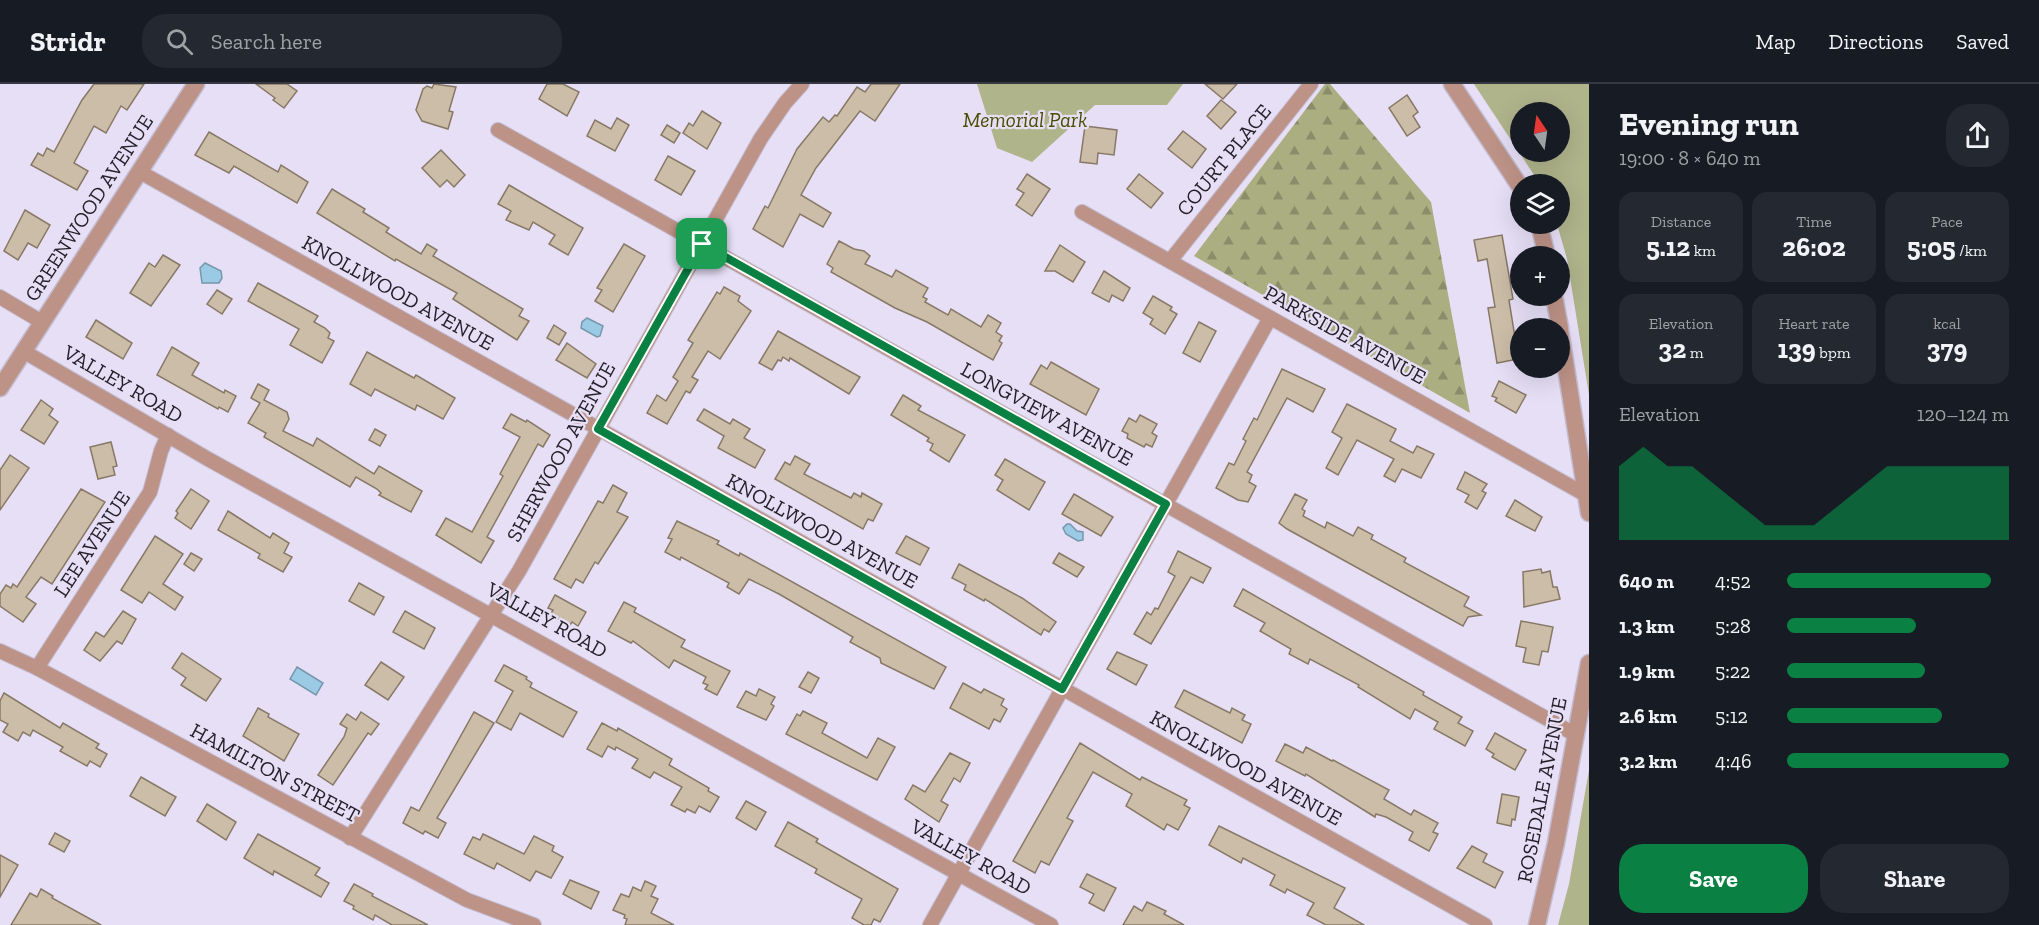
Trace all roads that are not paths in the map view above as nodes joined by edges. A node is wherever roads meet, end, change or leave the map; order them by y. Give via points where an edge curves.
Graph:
1 (196, 84) edge
2 (802, 84) edge
3 (1311, 84) edge
4 (1452, 84) edge
5 (498, 130) dead end
6 (140, 172) junction
7 (1512, 174) edge
8 (1082, 212) dead end
9 (702, 244) junction
10 (1170, 261) junction
11 (0, 297) edge
12 (1270, 318) junction
13 (42, 322) junction
14 (23, 351) junction
15 (1568, 378) edge
16 (0, 388) edge
17 (598, 429) junction
18 (168, 435) junction
19 (1586, 495) junction
20 (1166, 504) junction
21 (1589, 513) edge
22 (493, 614) junction
23 (0, 651) edge
24 (1589, 663) edge
25 (37, 668) junction
26 (1062, 689) junction
27 (1576, 735) junction
28 (350, 838) junction
29 (959, 874) junction
30 (534, 925) edge
31 (930, 925) edge
32 (1051, 925) edge
33 (1485, 925) edge
34 (1537, 925) edge

1 - 6 street, GREENWOOD AVENUE
2 - 9 street, SHERWOOD AVENUE via 761,138
3 - 10 street, COURT PLACE
4 - 7 street
5 - 9 street, LONGVIEW AVENUE
6 - 13 street, GREENWOOD AVENUE
6 - 17 street, KNOLLWOOD AVENUE
8 - 10 street, PARKSIDE AVENUE
9 - 17 street, SHERWOOD AVENUE
9 - 20 street, LONGVIEW AVENUE
10 - 12 street, PARKSIDE AVENUE
11 - 13 street
12 - 19 street, PARKSIDE AVENUE
12 - 20 street
13 - 14 street, GREENWOOD AVENUE
14 - 16 street, GREENWOOD AVENUE
14 - 18 street, VALLEY ROAD
15 - 19 street
17 - 22 street, SHERWOOD AVENUE
17 - 26 street, KNOLLWOOD AVENUE
18 - 22 street, VALLEY ROAD
18 - 25 street, LEE AVENUE via 150,492
19 - 21 street
20 - 26 street
20 - 27 street, LONGVIEW AVENUE
22 - 28 street, SHERWOOD AVENUE
22 - 29 street, VALLEY ROAD
23 - 25 street, HAMILTON STREET
24 - 27 street, ROSEDALE AVENUE
25 - 28 street, HAMILTON STREET
26 - 29 street
26 - 33 street, KNOLLWOOD AVENUE
27 - 34 street, ROSEDALE AVENUE
28 - 30 street, HAMILTON STREET via 467,900
29 - 31 street
29 - 32 street, VALLEY ROAD

